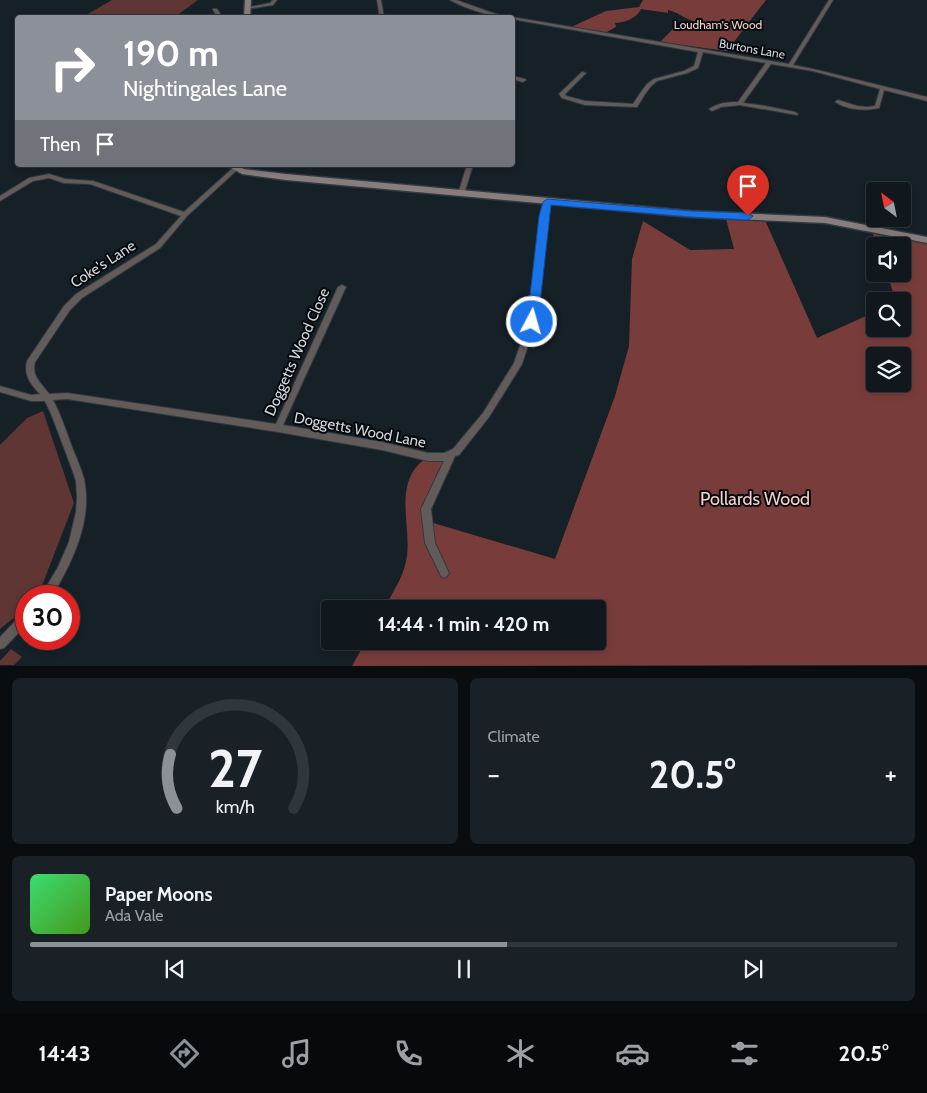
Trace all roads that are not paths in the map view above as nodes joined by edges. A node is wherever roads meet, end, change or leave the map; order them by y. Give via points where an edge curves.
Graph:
1 (248, 0) edge
2 (275, 0) edge
3 (379, 0) edge
4 (452, 0) edge
5 (831, 0) edge
6 (247, 8) junction
7 (215, 10) dead end
8 (219, 15) edge
9 (247, 15) edge
10 (382, 15) edge
11 (496, 15) edge
12 (515, 19) edge
13 (701, 50) junction
14 (770, 62) junction
15 (790, 66) junction
16 (584, 73) dead end
17 (515, 78) edge
18 (523, 80) dead end
19 (882, 89) junction
20 (927, 99) edge
21 (838, 102) dead end
22 (738, 104) junction
23 (712, 109) dead end
24 (796, 114) dead end
25 (233, 167) edge
26 (469, 167) edge
27 (462, 194) junction
28 (0, 199) edge
29 (547, 202) junction
30 (185, 215) junction
31 (927, 240) edge
32 (342, 287) dead end
33 (0, 389) edge
34 (47, 397) junction
35 (278, 428) junction
36 (451, 455) junction
37 (444, 573) dead end
38 (53, 585) edge
39 (15, 629) edge
40 (0, 644) edge

1 - 6 main road
2 - 6 street via 271,4
3 - 10 street
4 - 11 street
5 - 15 street
6 - 9 main road
7 - 8 street
12 - 13 street, Burtons Lane
13 - 14 street, Burtons Lane
13 - 16 street via 696,67 662,77 643,90 637,108 564,97 562,94
14 - 15 street, Burtons Lane
14 - 22 street
15 - 19 street, Burtons Lane
17 - 18 street
19 - 20 street, Burtons Lane
19 - 21 street via 877,107 855,108
22 - 23 street
22 - 24 street
25 - 27 main road via 286,177
25 - 30 street, Coke's Lane
26 - 27 street
27 - 29 main road
28 - 30 street via 31,179 49,176 64,181 91,182
29 - 31 main road via 691,214 824,220
29 - 36 street via 532,322 518,364 486,415
30 - 34 street, Coke's Lane via 158,246 79,296 67,308 28,368 30,377
32 - 35 street, Doggetts Wood Close
33 - 34 street, Doggetts Wood Lane via 30,398
34 - 35 street, Doggetts Wood Lane via 67,396
34 - 38 street, Coke's Lane via 80,481 81,504 71,549
35 - 36 street, Doggetts Wood Lane via 382,446 428,458
36 - 37 street via 426,510 430,543
39 - 40 street

